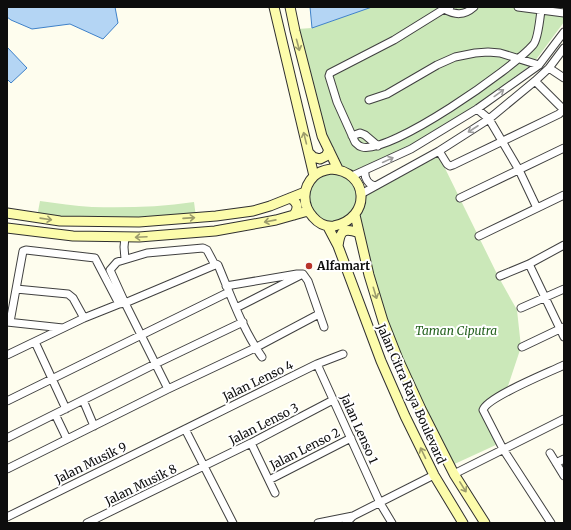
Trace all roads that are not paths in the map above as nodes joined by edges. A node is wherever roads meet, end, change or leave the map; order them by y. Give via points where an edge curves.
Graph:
1 (274, 7) edge
2 (290, 7) edge
3 (474, 7) edge
4 (518, 7) edge
5 (447, 8) edge
6 (541, 10) junction
7 (564, 13) edge
8 (564, 32) edge
9 (564, 48) edge
10 (519, 59) junction
11 (539, 65) junction
12 (549, 68) junction
13 (564, 78) edge
14 (535, 81) junction
15 (369, 100) dead end
16 (477, 109) junction
17 (489, 119) junction
18 (352, 136) junction
19 (503, 142) junction
20 (378, 146) junction
21 (564, 148) edge
22 (328, 150) junction
23 (439, 151) junction
24 (309, 153) junction
25 (338, 169) junction
26 (365, 170) junction
27 (518, 170) junction
28 (314, 176) junction
29 (352, 176) junction
30 (376, 186) junction
31 (305, 192) junction
32 (361, 194) junction
33 (564, 195) edge
34 (290, 198) junction
35 (460, 198) dead end
36 (537, 208) junction
37 (308, 211) junction
38 (7, 213) edge
39 (294, 215) junction
40 (355, 215) junction
41 (328, 227) junction
42 (7, 228) edge
43 (359, 233) junction
44 (480, 236) dead end
45 (125, 237) junction
46 (338, 246) junction
47 (564, 246) edge
48 (125, 259) junction
49 (529, 264) junction
50 (215, 265) junction
51 (303, 274) junction
52 (500, 276) dead end
53 (16, 289) junction
54 (228, 289) junction
55 (564, 289) edge
56 (545, 298) junction
57 (122, 304) junction
58 (236, 308) junction
59 (521, 308) dead end
60 (319, 314) junction
61 (84, 318) junction
62 (9, 322) edge
63 (243, 322) junction
64 (324, 327) dead end
65 (63, 328) junction
66 (562, 328) edge
67 (142, 335) junction
68 (564, 337) edge
69 (35, 342) junction
70 (522, 347) dead end
71 (255, 348) junction
72 (343, 354) dead end
73 (7, 355) edge
74 (262, 357) dead end
75 (155, 364) junction
76 (317, 364) junction
77 (564, 366) edge
78 (53, 378) junction
79 (168, 389) junction
80 (7, 400) edge
81 (83, 400) junction
82 (333, 400) junction
83 (66, 409) junction
84 (422, 409) junction
85 (55, 414) junction
86 (406, 416) junction
87 (564, 419) edge
88 (94, 426) junction
89 (185, 429) junction
90 (7, 438) edge
91 (351, 438) junction
92 (67, 440) junction
93 (251, 443) junction
94 (503, 449) junction
95 (550, 453) dead end
96 (564, 459) edge
97 (556, 463) junction
98 (204, 467) junction
99 (7, 469) edge
100 (454, 474) junction
101 (434, 475) junction
102 (564, 476) edge
103 (269, 480) junction
104 (276, 493) dead end
105 (380, 503) junction
106 (353, 516) junction
107 (7, 518) edge
108 (87, 523) edge
109 (234, 523) edge
110 (318, 523) edge
111 (346, 523) edge
112 (392, 523) edge
113 (463, 523) edge
114 (485, 523) edge
115 (551, 523) edge

24 -> 1 main road
2 -> 22 main road via 322,136
3 - 5 street via 460,15 451,13
4 - 6 street
5 - 18 street via 394,40 330,73 337,102
6 - 7 street
6 - 10 street via 535,43
8 - 11 street
9 - 12 street
10 - 11 street
10 - 15 street via 488,52 455,57 387,94
10 - 20 street via 439,116
16 -> 11 street
12 - 13 street
12 - 14 street
14 - 17 street
14 - 19 street via 562,108 562,111
16 - 17 street
26 -> 16 street via 411,149
17 - 19 street
17 -> 23 street
18 - 20 street via 360,133
18 - 20 street via 361,147
19 - 23 street via 453,166 447,164
19 - 27 street
21 - 27 street
22 - 24 main road via 326,156 320,159
22 - 25 main road
23 - 30 street
24 - 28 main road
25 - 28 main road via 320,172
25 - 29 main road
26 - 29 street
26 - 30 street via 367,180
27 - 35 street
27 - 36 street
28 - 31 main road
29 - 32 main road
30 - 32 street
31 - 34 main road
31 - 37 main road
32 - 40 main road via 360,206
33 - 36 street
38 -> 34 main road via 60,221 139,222 245,212
34 - 39 main road via 297,205
36 - 44 street
37 - 39 main road
37 - 41 main road via 314,219
39 -> 45 main road via 215,231
40 - 41 main road via 349,221
40 - 43 main road, Jalan Citra Raya Boulevard
41 - 46 main road, Jalan Citra Raya Boulevard
42 - 45 main road via 73,236
43 - 46 main road via 344,231 339,238
43 -> 84 main road, Jalan Citra Raya Boulevard via 383,321
45 - 48 street
46 - 86 main road, Jalan Citra Raya Boulevard via 381,361
47 - 49 street
48 - 50 street via 147,253 204,248
48 - 57 street via 117,262 110,270
49 - 52 street
49 - 56 street
50 - 54 street via 218,265
50 - 57 street
51 - 54 street
51 - 58 street
51 - 60 street via 308,281
53 - 57 street via 22,253 26,250 92,257 97,260
53 - 61 street via 68,294
53 - 62 street
54 - 58 street
54 - 67 street
55 - 56 street
56 - 59 street
56 - 66 street
57 - 61 street
57 - 67 street
58 - 63 street
60 - 64 street
60 - 71 street
61 - 65 street
62 - 65 street
63 - 71 street
63 - 75 street
65 - 69 street
66 - 68 street
66 - 70 street
67 - 75 street
67 - 78 street
69 - 73 street
69 - 78 street
71 - 74 street
71 - 79 street
72 - 76 street, Jalan Lenso 4
75 - 79 street
75 - 81 street
76 - 82 street, Jalan Lenso 1
76 - 89 street, Jalan Lenso 4
77 - 94 street via 506,392 483,407
78 - 80 street
78 - 83 street
79 - 88 street
81 - 83 street
81 - 88 street
82 - 91 street, Jalan Lenso 1
82 - 93 street, Jalan Lenso 3
83 - 85 street
84 - 86 main road via 412,410
84 - 100 main road, Jalan Citra Raya Boulevard
85 - 90 street
85 - 92 street
101 -> 86 main road, Jalan Citra Raya Boulevard
87 - 94 street
88 - 92 street
89 - 98 street
89 - 107 street, Jalan Musik 9
91 - 103 street, Jalan Lenso 2
91 - 105 street, Jalan Lenso 1
92 - 99 street
93 - 98 street, Jalan Lenso 3
93 - 103 street, Jalan Lenso 2
94 - 100 street
94 - 115 street
95 - 97 street
96 - 97 street
97 - 102 street
98 - 108 street, Jalan Musik 8
98 - 109 street
100 -> 114 main road, Jalan Citra Raya Boulevard
101 - 105 street
101 - 113 main road, Jalan Citra Raya Boulevard
103 - 104 street, Jalan Lenso 2
105 - 106 street
105 - 112 street, Jalan Lenso 1
106 - 110 street
106 - 111 street

